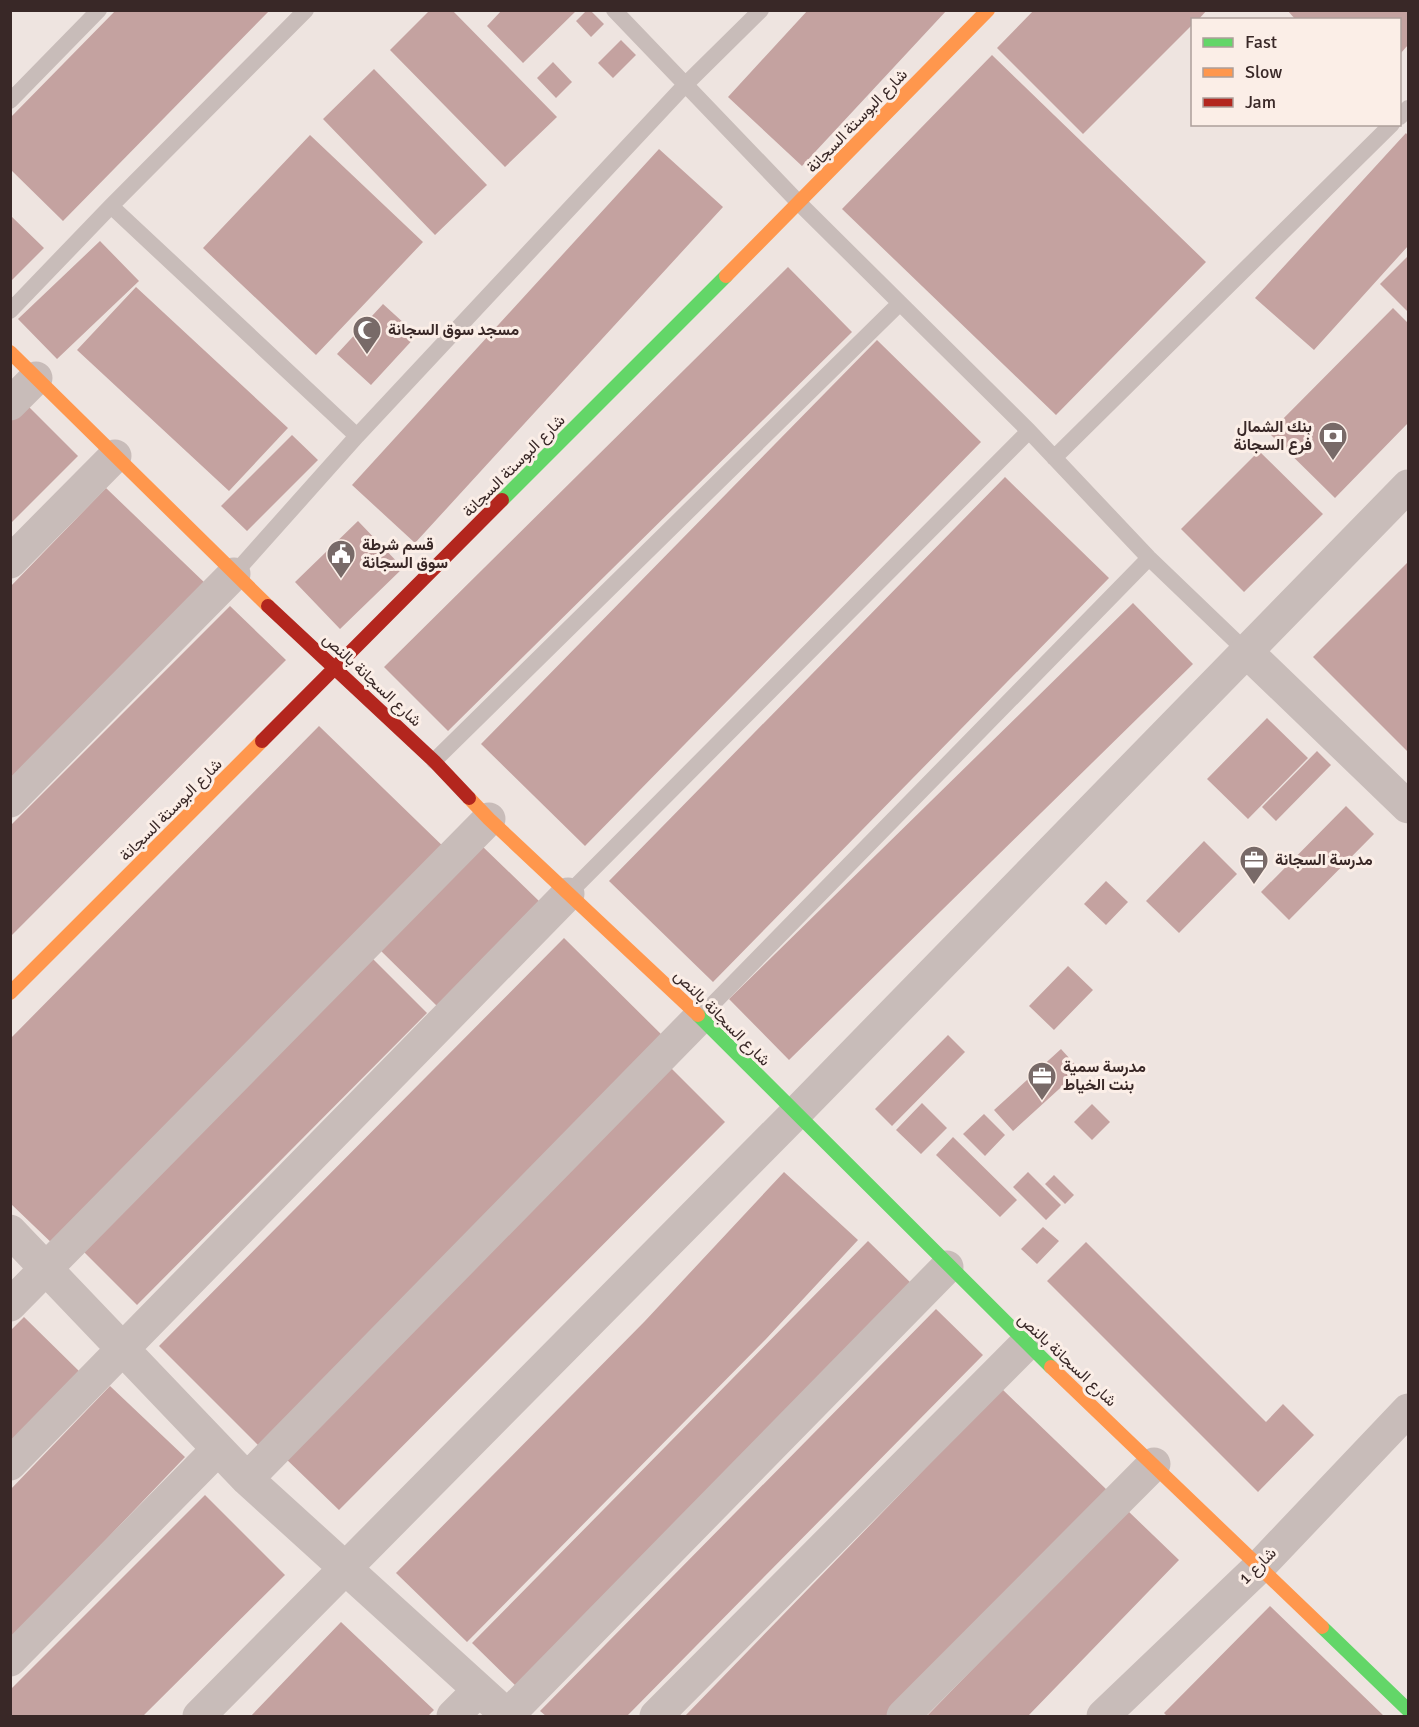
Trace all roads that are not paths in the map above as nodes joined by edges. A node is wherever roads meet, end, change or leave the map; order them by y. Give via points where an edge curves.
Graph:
1 (99, 10) edge
2 (306, 10) edge
3 (614, 10) edge
4 (761, 10) edge
5 (988, 10) edge
6 (686, 84) junction
7 (10, 101) edge
8 (1390, 126) edge
9 (799, 203) junction
10 (111, 206) junction
11 (900, 304) junction
12 (10, 311) edge
13 (10, 351) edge
14 (36, 378) junction
15 (10, 404) edge
16 (1029, 431) junction
17 (357, 436) junction
18 (115, 456) junction
19 (1054, 458) junction
20 (1408, 486) edge
21 (1149, 558) junction
22 (10, 562) edge
23 (234, 574) junction
24 (1247, 652) junction
25 (336, 668) junction
26 (434, 761) junction
27 (10, 801) edge
28 (1408, 807) edge
29 (489, 819) junction
30 (568, 894) junction
31 (10, 993) edge
32 (700, 1017) junction
33 (795, 1114) junction
34 (10, 1231) edge
35 (947, 1267) junction
36 (47, 1268) junction
37 (10, 1305) edge
38 (1026, 1344) junction
39 (124, 1348) junction
40 (1408, 1410) edge
41 (218, 1449) junction
42 (10, 1464) edge
43 (1154, 1464) junction
44 (247, 1479) junction
45 (1259, 1567) junction
46 (346, 1568) junction
47 (10, 1660) edge
48 (479, 1690) junction
49 (1408, 1710) edge
50 (1111, 1714) edge
51 (199, 1716) edge
52 (453, 1716) edge
53 (508, 1716) edge
54 (656, 1716) edge
55 (903, 1716) edge

1 - 7 lane
2 - 10 lane
3 - 6 lane
4 - 6 lane
5 - 9 street, شارع البوستة السجانة
6 - 9 lane
6 - 17 lane
8 - 19 lane
9 - 11 lane
9 - 25 street, شارع البوستة السجانة
10 - 12 lane
10 - 17 lane
11 - 16 lane
11 - 26 lane
13 - 14 street, شارع السجانة بالنص
14 - 15 street
14 - 18 street, شارع السجانة بالنص
16 - 19 lane
16 - 30 lane
17 - 23 lane
18 - 22 street
18 - 23 street, شارع السجانة بالنص
19 - 21 lane
20 - 24 street
21 - 24 lane
21 - 32 lane
23 - 25 street, شارع السجانة بالنص
23 - 27 street
24 - 28 street
24 - 33 street
25 - 26 street, شارع السجانة بالنص
25 - 31 street, شارع البوستة السجانة
26 - 29 street, شارع السجانة بالنص
29 - 30 street, شارع السجانة بالنص
29 - 36 street
30 - 32 street, شارع السجانة بالنص
30 - 39 street
32 - 33 street, شارع السجانة بالنص
32 - 44 street
33 - 35 street, شارع السجانة بالنص
33 - 46 street
34 - 36 street
35 - 38 street, شارع السجانة بالنص
35 - 53 street
36 - 37 street
36 - 39 street
38 - 43 street, شارع السجانة بالنص
38 - 54 street
39 - 41 street
39 - 42 street
40 - 45 street, شارع 1
41 - 44 street
41 - 47 street
43 - 45 street, شارع السجانة بالنص
43 - 55 street
44 - 46 street
45 - 49 street, شارع السجانة بالنص
45 - 50 street, شارع 1
46 - 48 street
46 - 51 street
48 - 52 street
48 - 53 street

